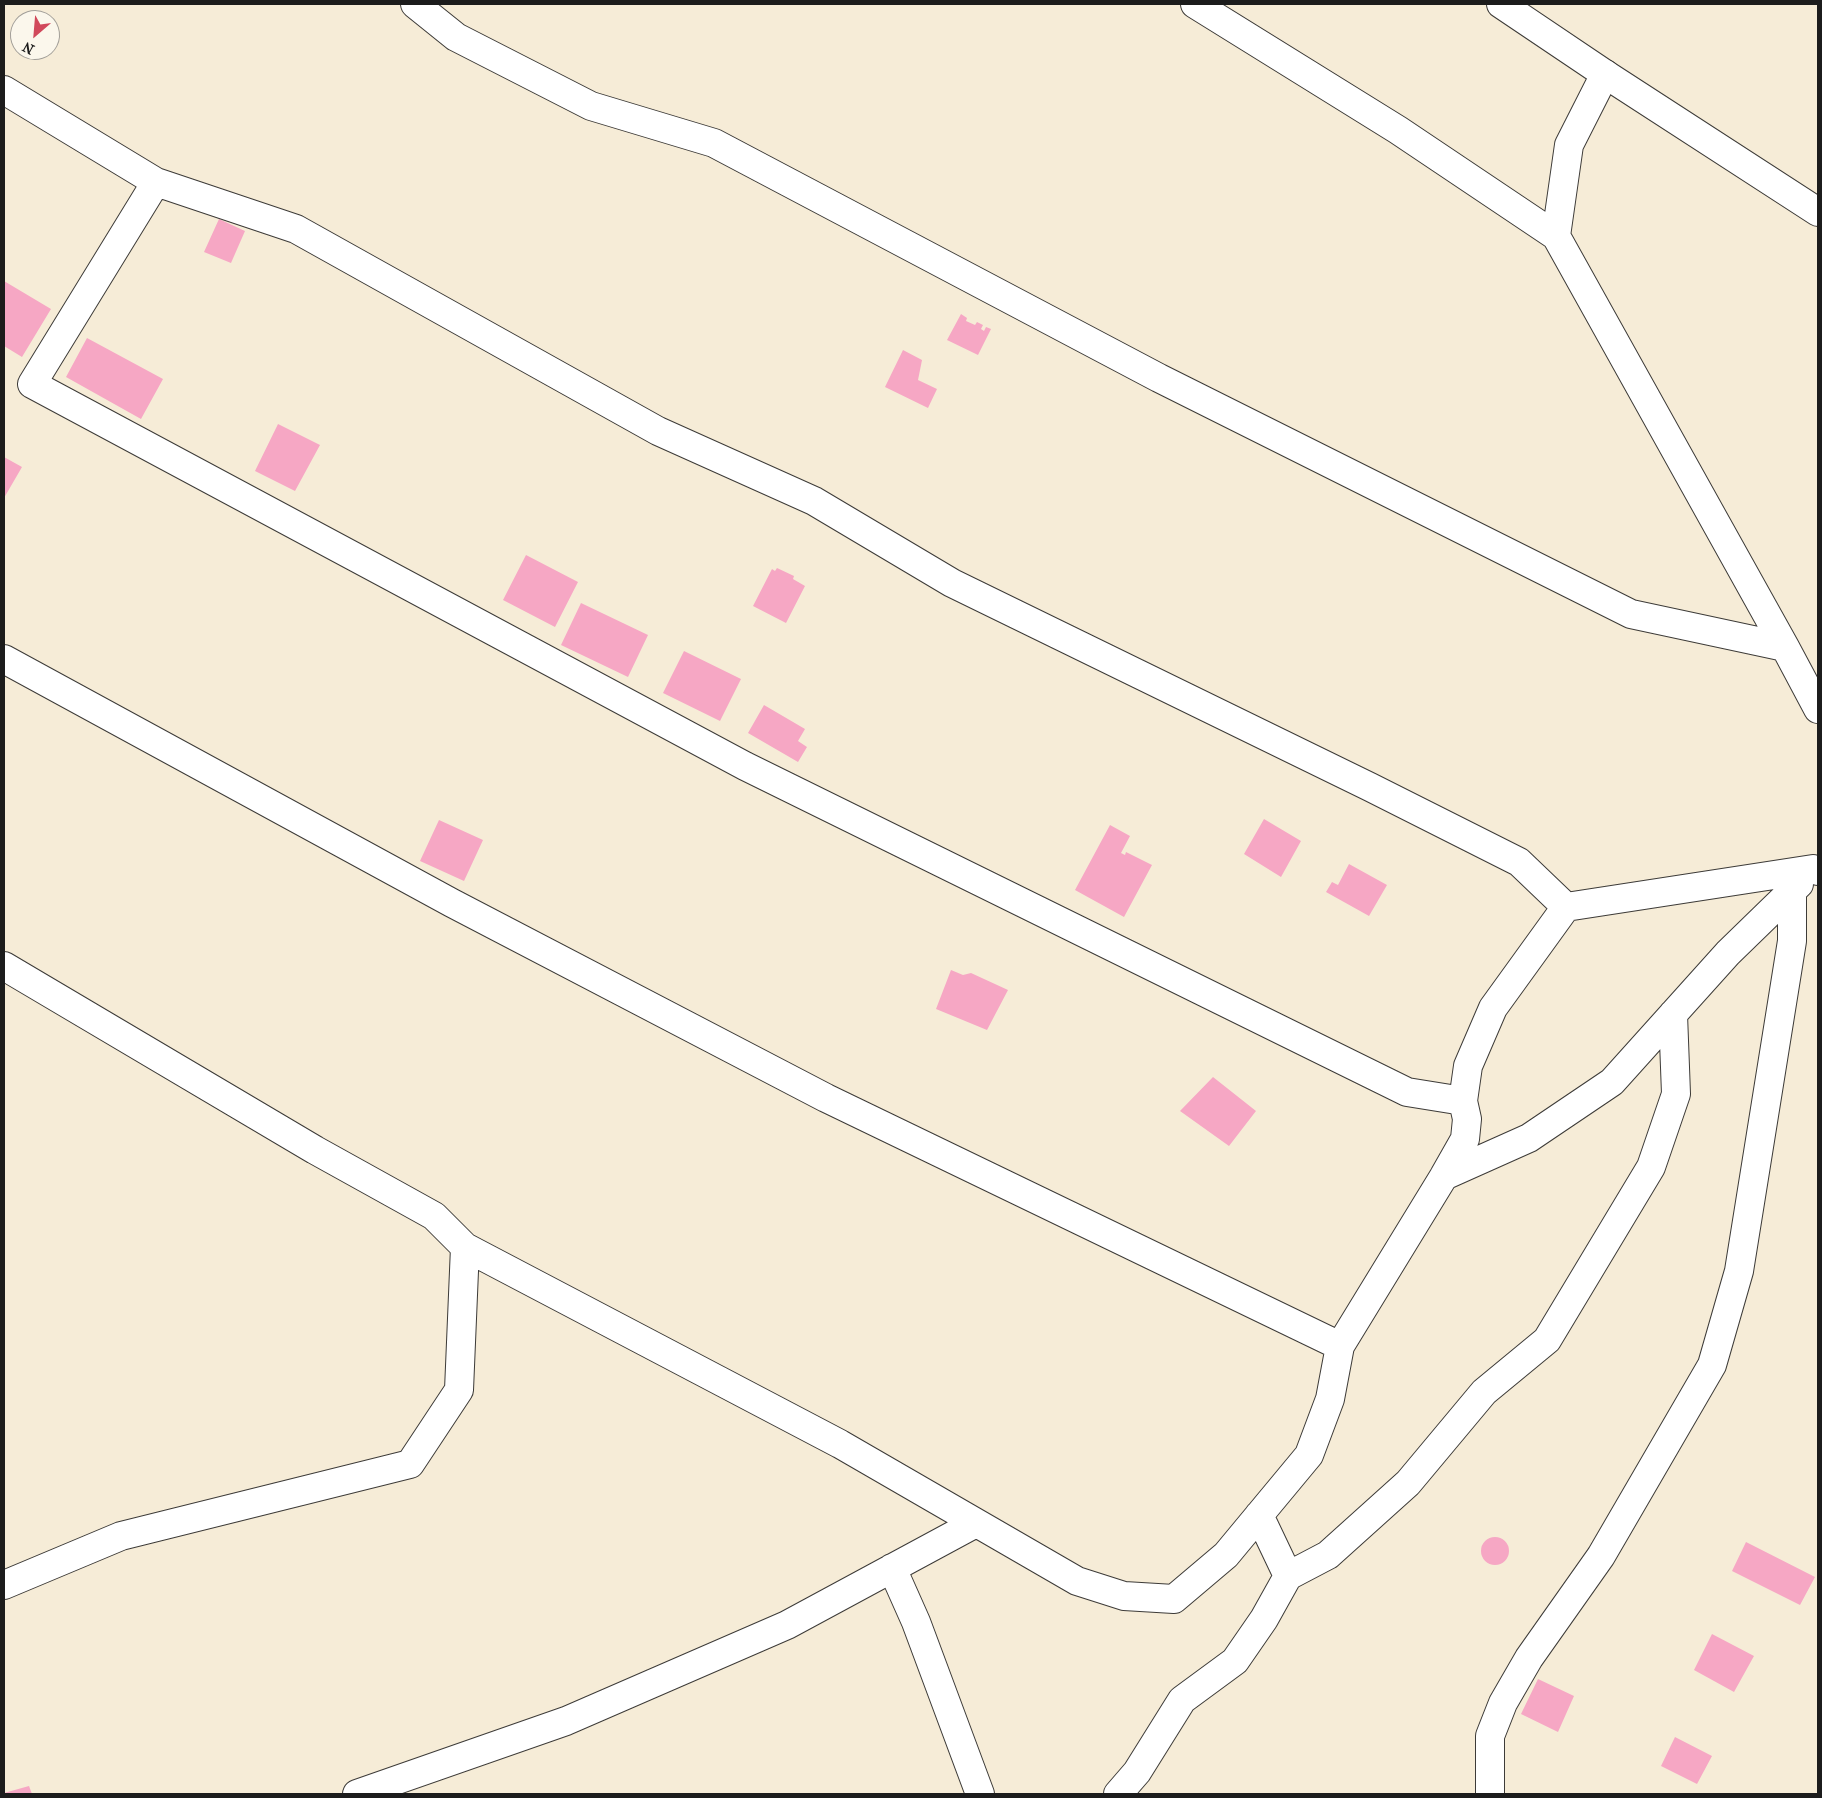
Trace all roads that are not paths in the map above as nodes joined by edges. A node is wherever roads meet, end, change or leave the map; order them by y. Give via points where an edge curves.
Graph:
1 (415, 4) edge
2 (1195, 4) edge
3 (1501, 4) edge
4 (1604, 74) junction
5 (4, 90) edge
6 (156, 182) junction
7 (1818, 212) edge
8 (1556, 236) junction
9 (1785, 647) junction
10 (4, 659) edge
11 (1818, 709) edge
12 (1816, 865) edge
13 (1792, 892) junction
14 (1566, 907) junction
15 (4, 966) edge
16 (1673, 1014) junction
17 (1463, 1101) junction
18 (1444, 1176) junction
19 (465, 1247) junction
20 (1340, 1346) junction
21 (1260, 1515) junction
22 (976, 1523) junction
23 (892, 1568) junction
24 (1288, 1576) junction
25 (4, 1585) edge
26 (357, 1794) edge
27 (980, 1794) edge
28 (1118, 1794) edge
29 (1490, 1794) edge

1 - 9 street via 456,37 591,106 714,143 1159,378 1631,614
2 - 8 street via 1398,130
3 - 4 street
4 - 7 street
4 - 8 street via 1569,145
5 - 6 street
6 - 14 street via 296,229 658,431 814,501 952,583 1519,862
6 - 17 street via 32,384 745,766 1407,1092
8 - 9 street
9 - 11 street
10 - 20 street via 452,903 818,1094
12 - 13 street
12 - 14 street
13 - 16 street via 1728,953
13 - 29 street via 1792,941 1739,1271 1712,1365 1601,1556 1503,1703 1490,1736
14 - 17 street via 1493,1008 1468,1066
15 - 19 street via 315,1150 434,1216
16 - 18 street via 1612,1082 1529,1138
16 - 24 street via 1676,1094 1651,1167 1547,1340 1484,1392 1408,1483 1328,1555
17 - 18 street via 1467,1118 1465,1138
18 - 20 street
19 - 22 street via 840,1444
19 - 25 street via 459,1390 410,1464 121,1536
20 - 21 street via 1330,1399 1309,1455
21 - 22 street via 1226,1555 1174,1599 1124,1596 1077,1581
21 - 24 street
22 - 23 street
23 - 26 street via 787,1624 575,1717
23 - 27 street via 916,1622
24 - 28 street via 1235,1661 1182,1700 1137,1772

